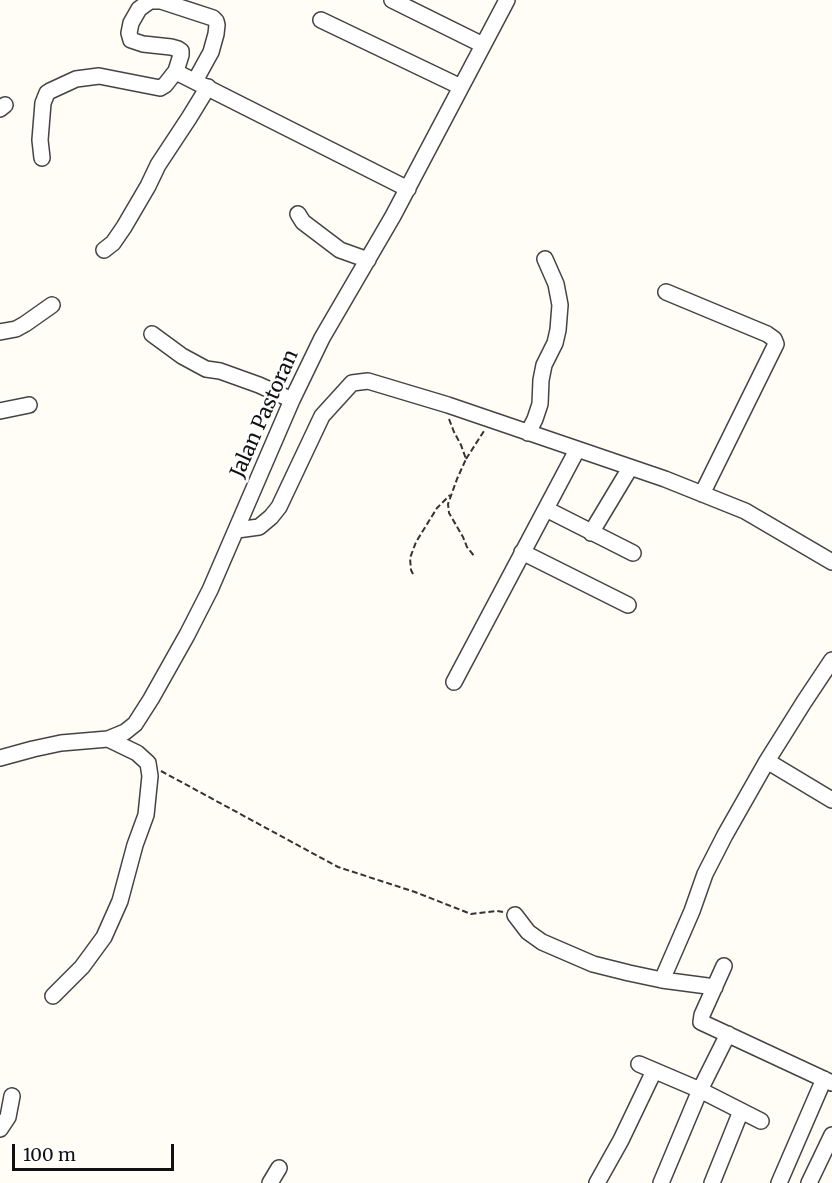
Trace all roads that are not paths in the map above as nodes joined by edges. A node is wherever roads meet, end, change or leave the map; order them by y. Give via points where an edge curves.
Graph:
1 (392, 0) edge
2 (507, 0) edge
3 (321, 20) dead end
4 (483, 45) junction
5 (176, 71) junction
6 (202, 84) junction
7 (461, 87) junction
8 (42, 158) dead end
9 (408, 189) junction
10 (298, 214) dead end
11 (104, 250) dead end
12 (545, 259) dead end
13 (368, 260) junction
14 (666, 292) dead end
15 (52, 305) dead end
16 (0, 332) edge
17 (152, 334) dead end
18 (292, 400) junction
19 (29, 405) dead end
20 (0, 411) edge
21 (528, 433) junction
22 (577, 450) junction
23 (630, 468) junction
24 (702, 494) junction
25 (546, 509) junction
26 (237, 530) junction
27 (591, 533) junction
28 (522, 552) junction
29 (633, 553) dead end
30 (832, 562) edge
31 (628, 605) dead end
32 (832, 660) edge
33 (454, 682) dead end
34 (108, 740) junction
35 (0, 758) edge
36 (767, 761) junction
37 (832, 800) edge
38 (515, 915) road end
39 (724, 966) dead end
40 (662, 980) junction
41 (715, 987) junction
42 (53, 996) dead end
43 (728, 1034) junction
44 (639, 1064) dead end
45 (654, 1071) junction
46 (828, 1081) edge
47 (700, 1090) junction
48 (12, 1096) dead end
49 (741, 1111) junction
50 (761, 1121) dead end
51 (0, 1129) edge
52 (832, 1135) edge
53 (279, 1168) dead end
54 (270, 1183) edge
55 (597, 1183) edge
56 (661, 1183) edge
57 (712, 1183) edge
58 (779, 1183) edge
59 (809, 1183) edge

1 - 4 street
2 - 4 street, Jalan Pastoran
3 - 7 street
4 - 7 street, Jalan Pastoran
5 - 6 street
5 - 6 street via 181,55 178,48 131,40 131,23 139,9 150,1 161,1 216,21
5 - 8 street via 160,88 99,76 76,79 46,93 40,140
6 - 9 street
6 - 11 street via 189,118 124,227
7 - 9 street, Jalan Pastoran
9 - 13 street, Jalan Pastoran
10 - 13 street via 340,250
12 - 21 street via 560,305 558,330 544,365 540,404
13 - 18 street, Jalan Pastoran via 322,338
14 - 24 street via 767,334 776,344
15 - 16 street via 26,324
17 - 18 street via 206,369
18 - 26 street, Jalan Pastoran
19 - 20 street
21 - 22 street
21 - 26 street via 368,381 352,383 322,416 279,507 259,527
22 - 23 street
22 - 25 street
23 - 24 street
23 - 27 street
24 - 30 street via 745,511
25 - 27 street
25 - 28 street
26 - 34 street, Jalan Pastoran via 210,590 151,699 135,723
27 - 29 street
28 - 31 street
28 - 33 street
32 - 36 street
34 - 35 street, Jalan Pastoran via 62,743
34 - 42 street via 137,753 147,763 150,776 146,815 120,901 104,937
36 - 37 street
36 - 40 street via 705,874
38 - 40 street via 528,932 549,945 594,964
39 - 41 street
40 - 41 street
41 - 43 street via 701,1022
43 - 46 street
43 - 47 street
44 - 45 street
45 - 47 street
45 - 55 street
46 - 58 street
47 - 49 street
47 - 56 street
48 - 51 street via 8,1117
49 - 50 street
49 - 57 street
52 - 59 street
53 - 54 street

